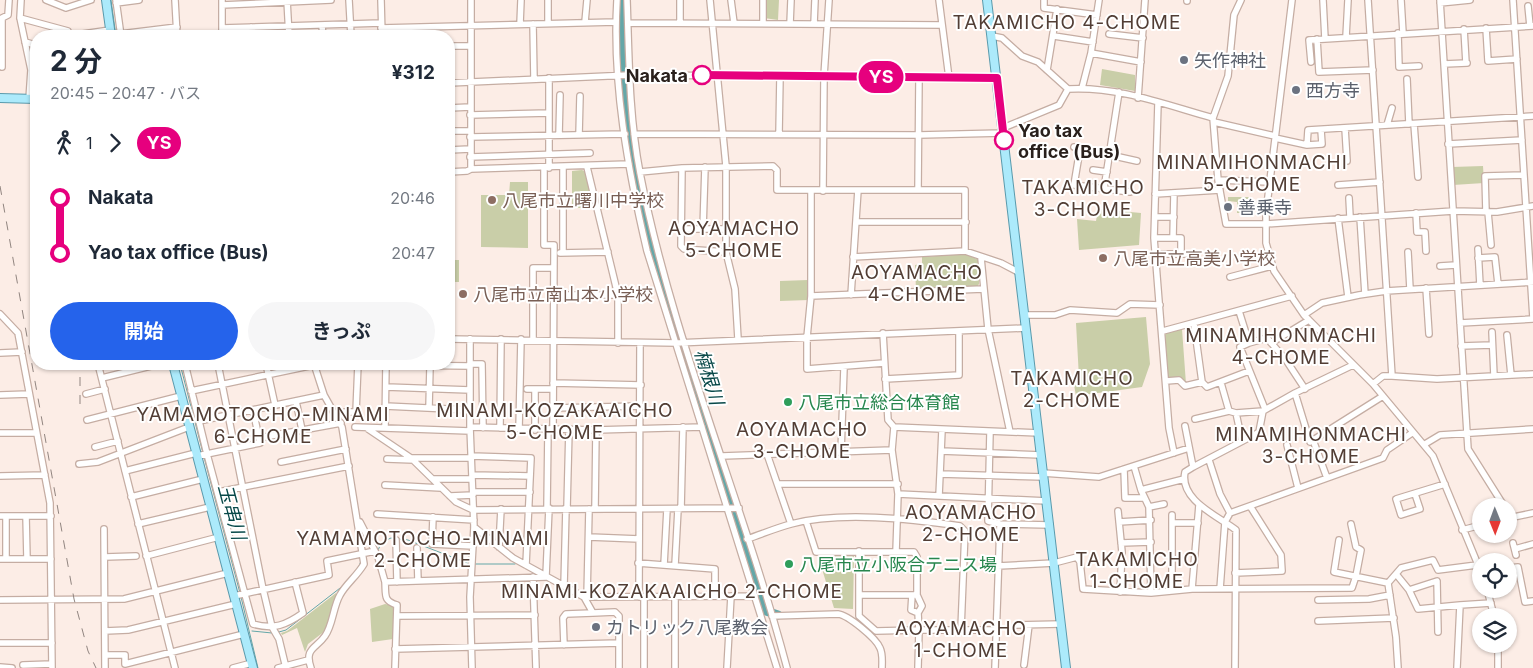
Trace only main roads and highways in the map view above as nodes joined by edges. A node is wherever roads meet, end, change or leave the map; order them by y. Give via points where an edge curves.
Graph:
1 (106, 0) edge
2 (987, 0) edge
3 (111, 30) edge
4 (0, 98) edge
5 (30, 99) edge
6 (174, 370) edge
7 (253, 666) edge
8 (1066, 668) edge

1 - 3 main road
2 - 8 main road
4 - 5 main road
6 - 7 main road via 201,455 203,479 228,573 239,596 244,634

